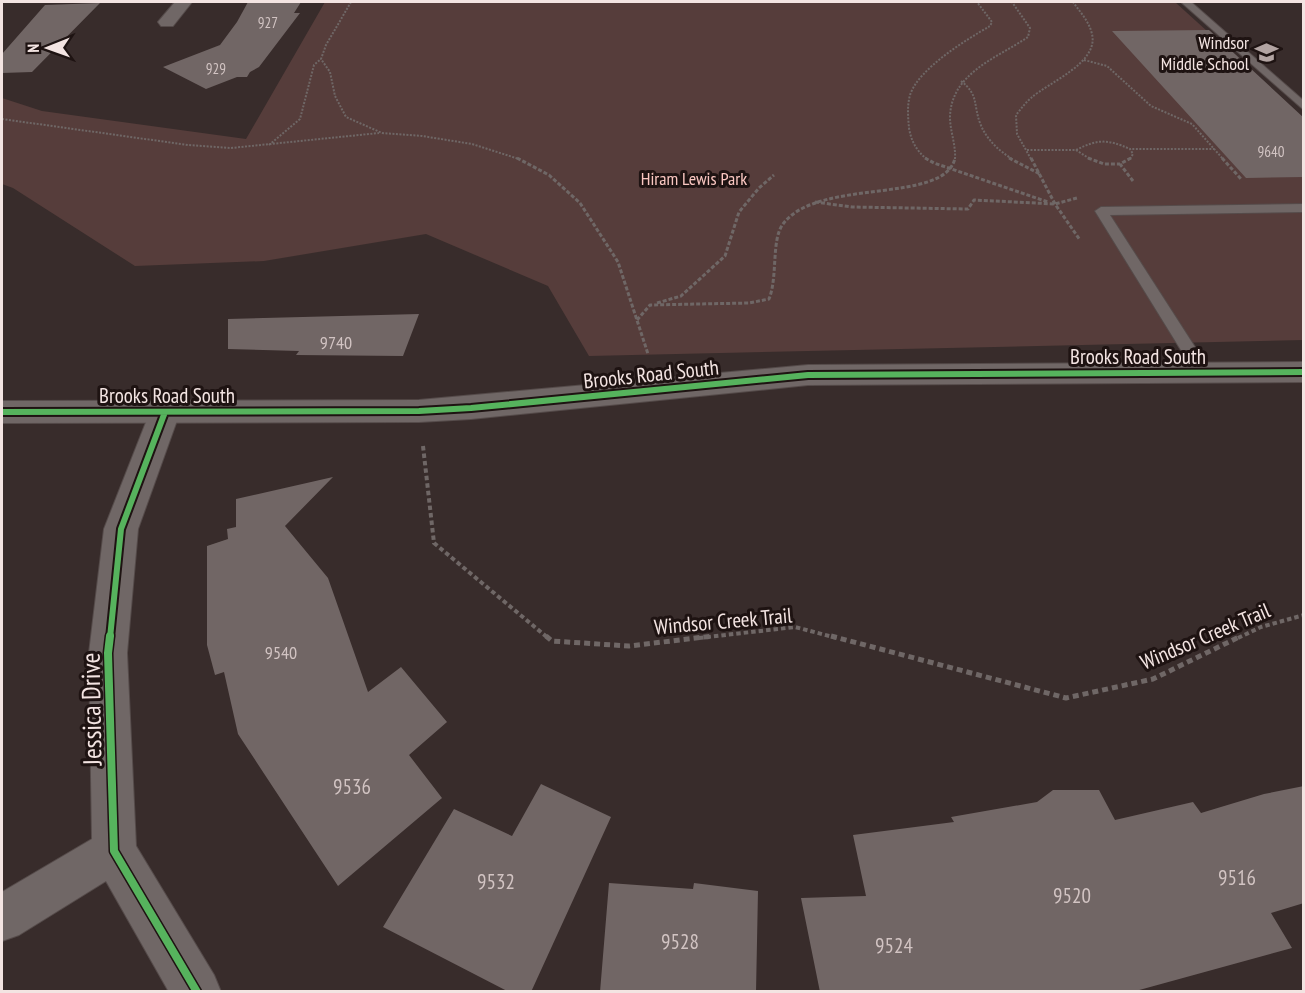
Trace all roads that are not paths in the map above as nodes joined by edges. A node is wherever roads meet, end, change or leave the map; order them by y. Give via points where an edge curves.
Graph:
1 (184, 2) edge
2 (1186, 2) edge
3 (167, 22) dead end
4 (1304, 107) edge
5 (1304, 208) edge
6 (1203, 372) junction
7 (1304, 372) edge
8 (2, 412) edge
9 (165, 412) junction
10 (114, 852) junction
11 (2, 918) edge
12 (197, 992) edge

1 - 3 street
2 - 4 lane
5 - 6 lane via 1101,211
6 - 7 street, Brooks Road South
6 - 9 street, Brooks Road South via 808,375 419,411
8 - 9 street, Brooks Road South
9 - 10 street, Jessica Drive via 121,529 108,653
10 - 11 street
10 - 12 street, Jessica Drive

